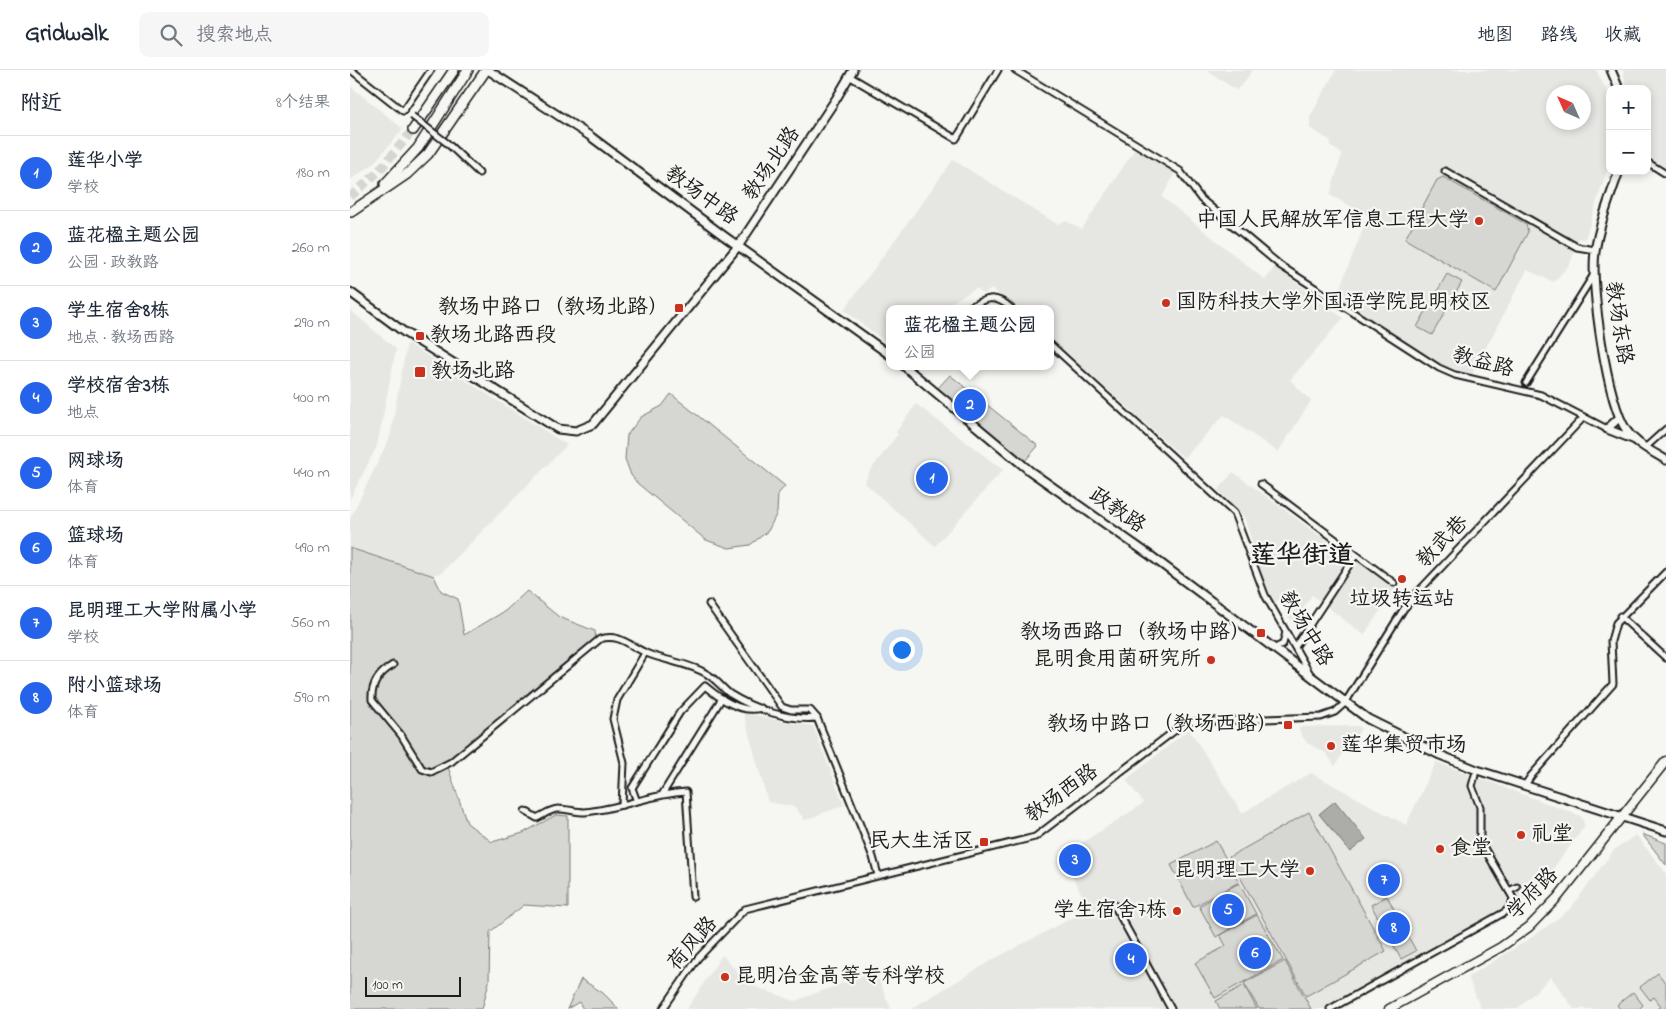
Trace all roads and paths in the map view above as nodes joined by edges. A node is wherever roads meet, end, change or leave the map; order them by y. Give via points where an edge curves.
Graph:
1 (351, 70) edge
2 (431, 70) edge
3 (454, 70) edge
4 (468, 70) edge
5 (487, 70) edge
6 (998, 70) edge
7 (1015, 70) edge
8 (1612, 70) edge
9 (851, 73) edge
10 (1618, 85) edge
11 (403, 111) junction
12 (413, 130) tunnel mouth
13 (1651, 165) edge
14 (1445, 171) dead end
15 (479, 173) dead end
16 (1666, 174) edge
17 (1618, 175) edge
18 (350, 212) edge
19 (739, 244) junction
20 (1595, 250) junction
21 (1593, 276) junction
22 (350, 292) edge
23 (973, 305) edge
24 (1008, 305) edge
25 (1054, 348) edge
26 (886, 350) edge
27 (909, 370) edge
28 (1526, 383) dead end
29 (1584, 417) junction
30 (1619, 418) junction
31 (1607, 429) junction
32 (1666, 429) edge
33 (1636, 441) junction
34 (1646, 447) junction
35 (1666, 460) edge
36 (1261, 484) dead end
37 (1355, 556) junction
38 (1666, 572) edge
39 (1394, 584) dead end
40 (709, 604) dead end
41 (1620, 616) junction
42 (1286, 631) junction
43 (1295, 647) junction
44 (1272, 650) junction
45 (645, 653) junction
46 (1666, 658) edge
47 (393, 665) dead end
48 (1313, 680) junction
49 (722, 698) junction
50 (1345, 703) junction
51 (762, 708) junction
52 (816, 718) junction
53 (1666, 761) edge
54 (1475, 776) dead end
55 (1525, 785) junction
56 (663, 793) junction
57 (636, 799) junction
58 (622, 805) junction
59 (525, 811) dead end
60 (1622, 816) junction
61 (1666, 831) edge
62 (878, 875) junction
63 (1517, 887) dead end
64 (1509, 891) junction
65 (693, 897) dead end
66 (1113, 903) dead end
67 (754, 906) joint
68 (663, 1009) edge
69 (1171, 1009) edge
70 (1330, 1009) edge
71 (1389, 1009) edge

1 - 11 street
2 - 11 street
3 - 12 highway
4 - 18 highway via 410,158
5 - 18 highway via 428,154 407,174
5 - 19 main road, 教场中路 via 590,136
6 - 9 street via 956,139
7 - 29 street, 教益路 via 1180,171 1201,199 1281,266 1439,368 1455,375 1541,395
8 - 10 main road
9 - 19 main road, 教场北路
11 - 15 street, bridge via 447,143
13 - 16 street
14 - 20 street via 1577,247
17 - 20 main road, 教场东路
19 - 22 main road, 教场北路 via 593,424 576,431 558,429 404,332
19 - 26 main road, 教场中路
20 - 21 main road, 教场东路
21 - 28 street
21 - 30 main road, 教场东路 via 1603,350
23 - 24 street via 981,300 995,299
25 - 42 street, 教场中路 via 1234,513 1255,574
27 - 44 main road, 政教路 via 993,442
29 - 31 street, 教益路
29 - 50 street, 教武巷 via 1416,594
30 - 31 main road
30 - 33 main road, 教场东路
31 - 33 main road
32 - 34 street
33 - 34 main road, 教场东路
34 - 35 main road, 教场东路
36 - 37 street
37 - 39 street
37 - 43 street
38 - 41 street
40 - 52 street via 782,707 810,710
41 - 46 street
41 - 55 street via 1611,641 1613,684
42 - 43 street, 教场中路
42 - 44 street via 1283,644
43 - 48 street, 教场中路
44 - 48 main road, 政教路
45 - 47 street via 617,638 600,639 451,762 431,772 422,769 401,735 372,700 374,684
45 - 51 street via 707,673 730,694
45 - 58 street via 617,700 613,719 624,763
48 - 50 main road, 教场中路
49 - 51 street via 742,708
49 - 56 street
49 - 57 street via 705,686 680,712 632,788
50 - 55 main road, 教场中路 via 1368,719 1440,755
50 - 62 street, 教场西路 via 1335,712 1321,717 1186,722 1035,837
51 - 52 street via 782,717
52 - 62 street
53 - 60 main road, 学府路
54 - 64 street via 1472,786 1480,807 1480,841
55 - 60 main road, 教场中路
56 - 57 street
56 - 65 street via 686,792
57 - 58 street
58 - 59 street via 584,812 556,809 537,818
60 - 61 main road, 教场中路
60 - 71 main road, 学府路 via 1558,897 1529,927 1501,947
62 - 67 street, 教场西路
63 - 64 street
64 - 70 street via 1513,898 1505,912
66 - 69 street
67 - 68 street, 荷风路 via 745,909 698,958

